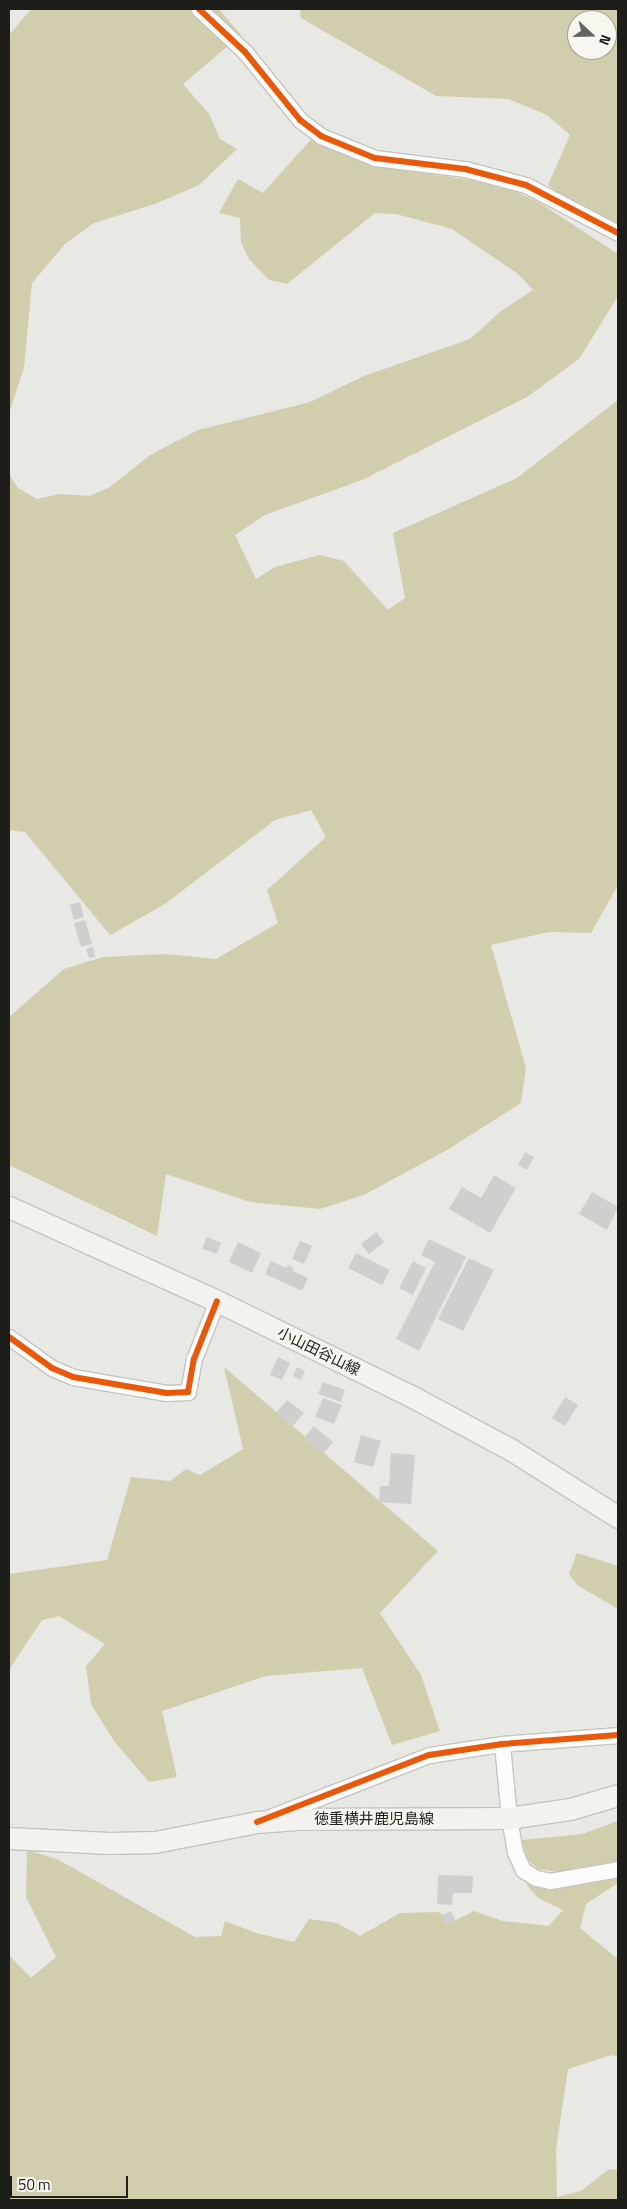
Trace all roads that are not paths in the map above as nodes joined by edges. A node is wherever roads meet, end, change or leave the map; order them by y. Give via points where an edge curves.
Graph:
1 (199, 9) edge
2 (618, 233) edge
3 (9, 1207) edge
4 (217, 1302) junction
5 (9, 1337) edge
6 (618, 1516) edge
7 (618, 1735) edge
8 (502, 1744) junction
9 (618, 1795) edge
10 (509, 1818) junction
11 (257, 1822) junction
12 (9, 1838) edge
13 (618, 1869) edge

1 - 2 street via 235,41 300,120 321,136 375,158 465,169 526,185
3 - 4 main road, 小山田谷山線
4 - 5 street via 194,1359 188,1392 167,1393 73,1377 52,1368
4 - 6 main road, 小山田谷山線 via 510,1449
7 - 8 street
8 - 10 street
8 - 11 street via 429,1755
9 - 10 main road, 徳重横井鹿児島線 via 570,1810
10 - 11 main road, 徳重横井鹿児島線
10 - 13 street via 515,1852 523,1870 536,1878 550,1881
11 - 12 main road, 徳重横井鹿児島線 via 155,1842

